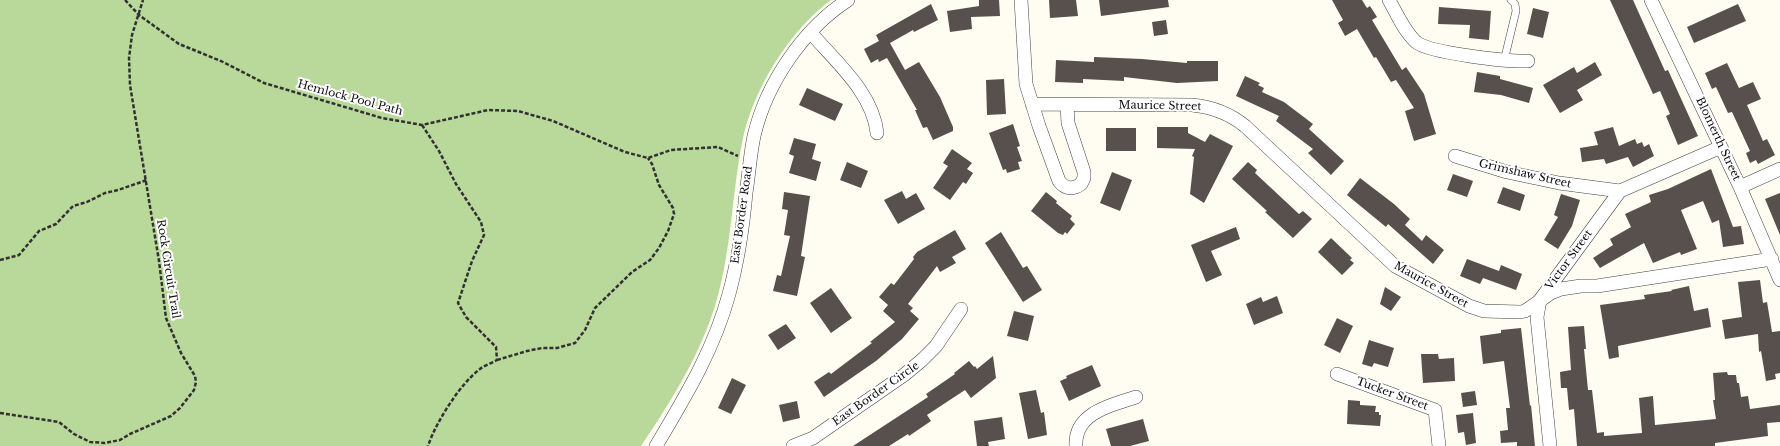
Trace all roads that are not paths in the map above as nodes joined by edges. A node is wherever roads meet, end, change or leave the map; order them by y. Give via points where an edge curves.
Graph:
1 (848, 0) edge
2 (1022, 0) edge
3 (1389, 0) edge
4 (1511, 0) edge
5 (1651, 0) edge
6 (810, 33) junction
7 (1504, 61) junction
8 (1528, 61) dead end
9 (1032, 104) junction
10 (1067, 105) junction
11 (877, 132) dead end
12 (1721, 147) junction
13 (1455, 156) dead end
14 (1780, 170) edge
15 (1740, 187) junction
16 (1620, 191) junction
17 (1772, 259) junction
18 (1780, 280) edge
19 (1540, 300) junction
20 (961, 309) dead end
21 (1336, 374) dead end
22 (1136, 397) dead end
23 (656, 446) edge
24 (793, 446) edge
25 (1076, 446) edge
26 (1439, 446) edge
27 (1550, 446) edge

1 - 6 street, East Border Road
2 - 9 street via 1025,75
3 - 7 street via 1409,34 1418,44
4 - 7 lane via 1516,11
5 - 12 street, Blomerth Street
6 - 11 street via 863,93 872,112
6 - 23 street, East Border Road via 786,65 765,103 754,136 742,233 724,313 696,378
7 - 8 street
9 - 10 street, Maurice Street
9 - 10 street via 1058,180 1070,188 1081,184 1085,173 1068,122
10 - 19 street, Maurice Street via 1192,105 1225,112 1245,126 1390,262 1407,274 1484,311 1525,311
12 - 15 street, Blomerth Street
12 - 16 street
13 - 16 street, Grimshaw Street via 1507,172 1559,183
14 - 15 street
15 - 17 street, Blomerth Street
16 - 19 street, Victor Street
17 - 18 street, Blomerth Street
17 - 19 street, Maurice Street via 1597,286 1568,288
19 - 27 street, Victor Street via 1537,317
20 - 24 street, East Border Circle via 936,346 904,375 813,438
21 - 26 street, Tucker Street via 1435,410
22 - 25 street via 1099,410 1088,417 1078,430

